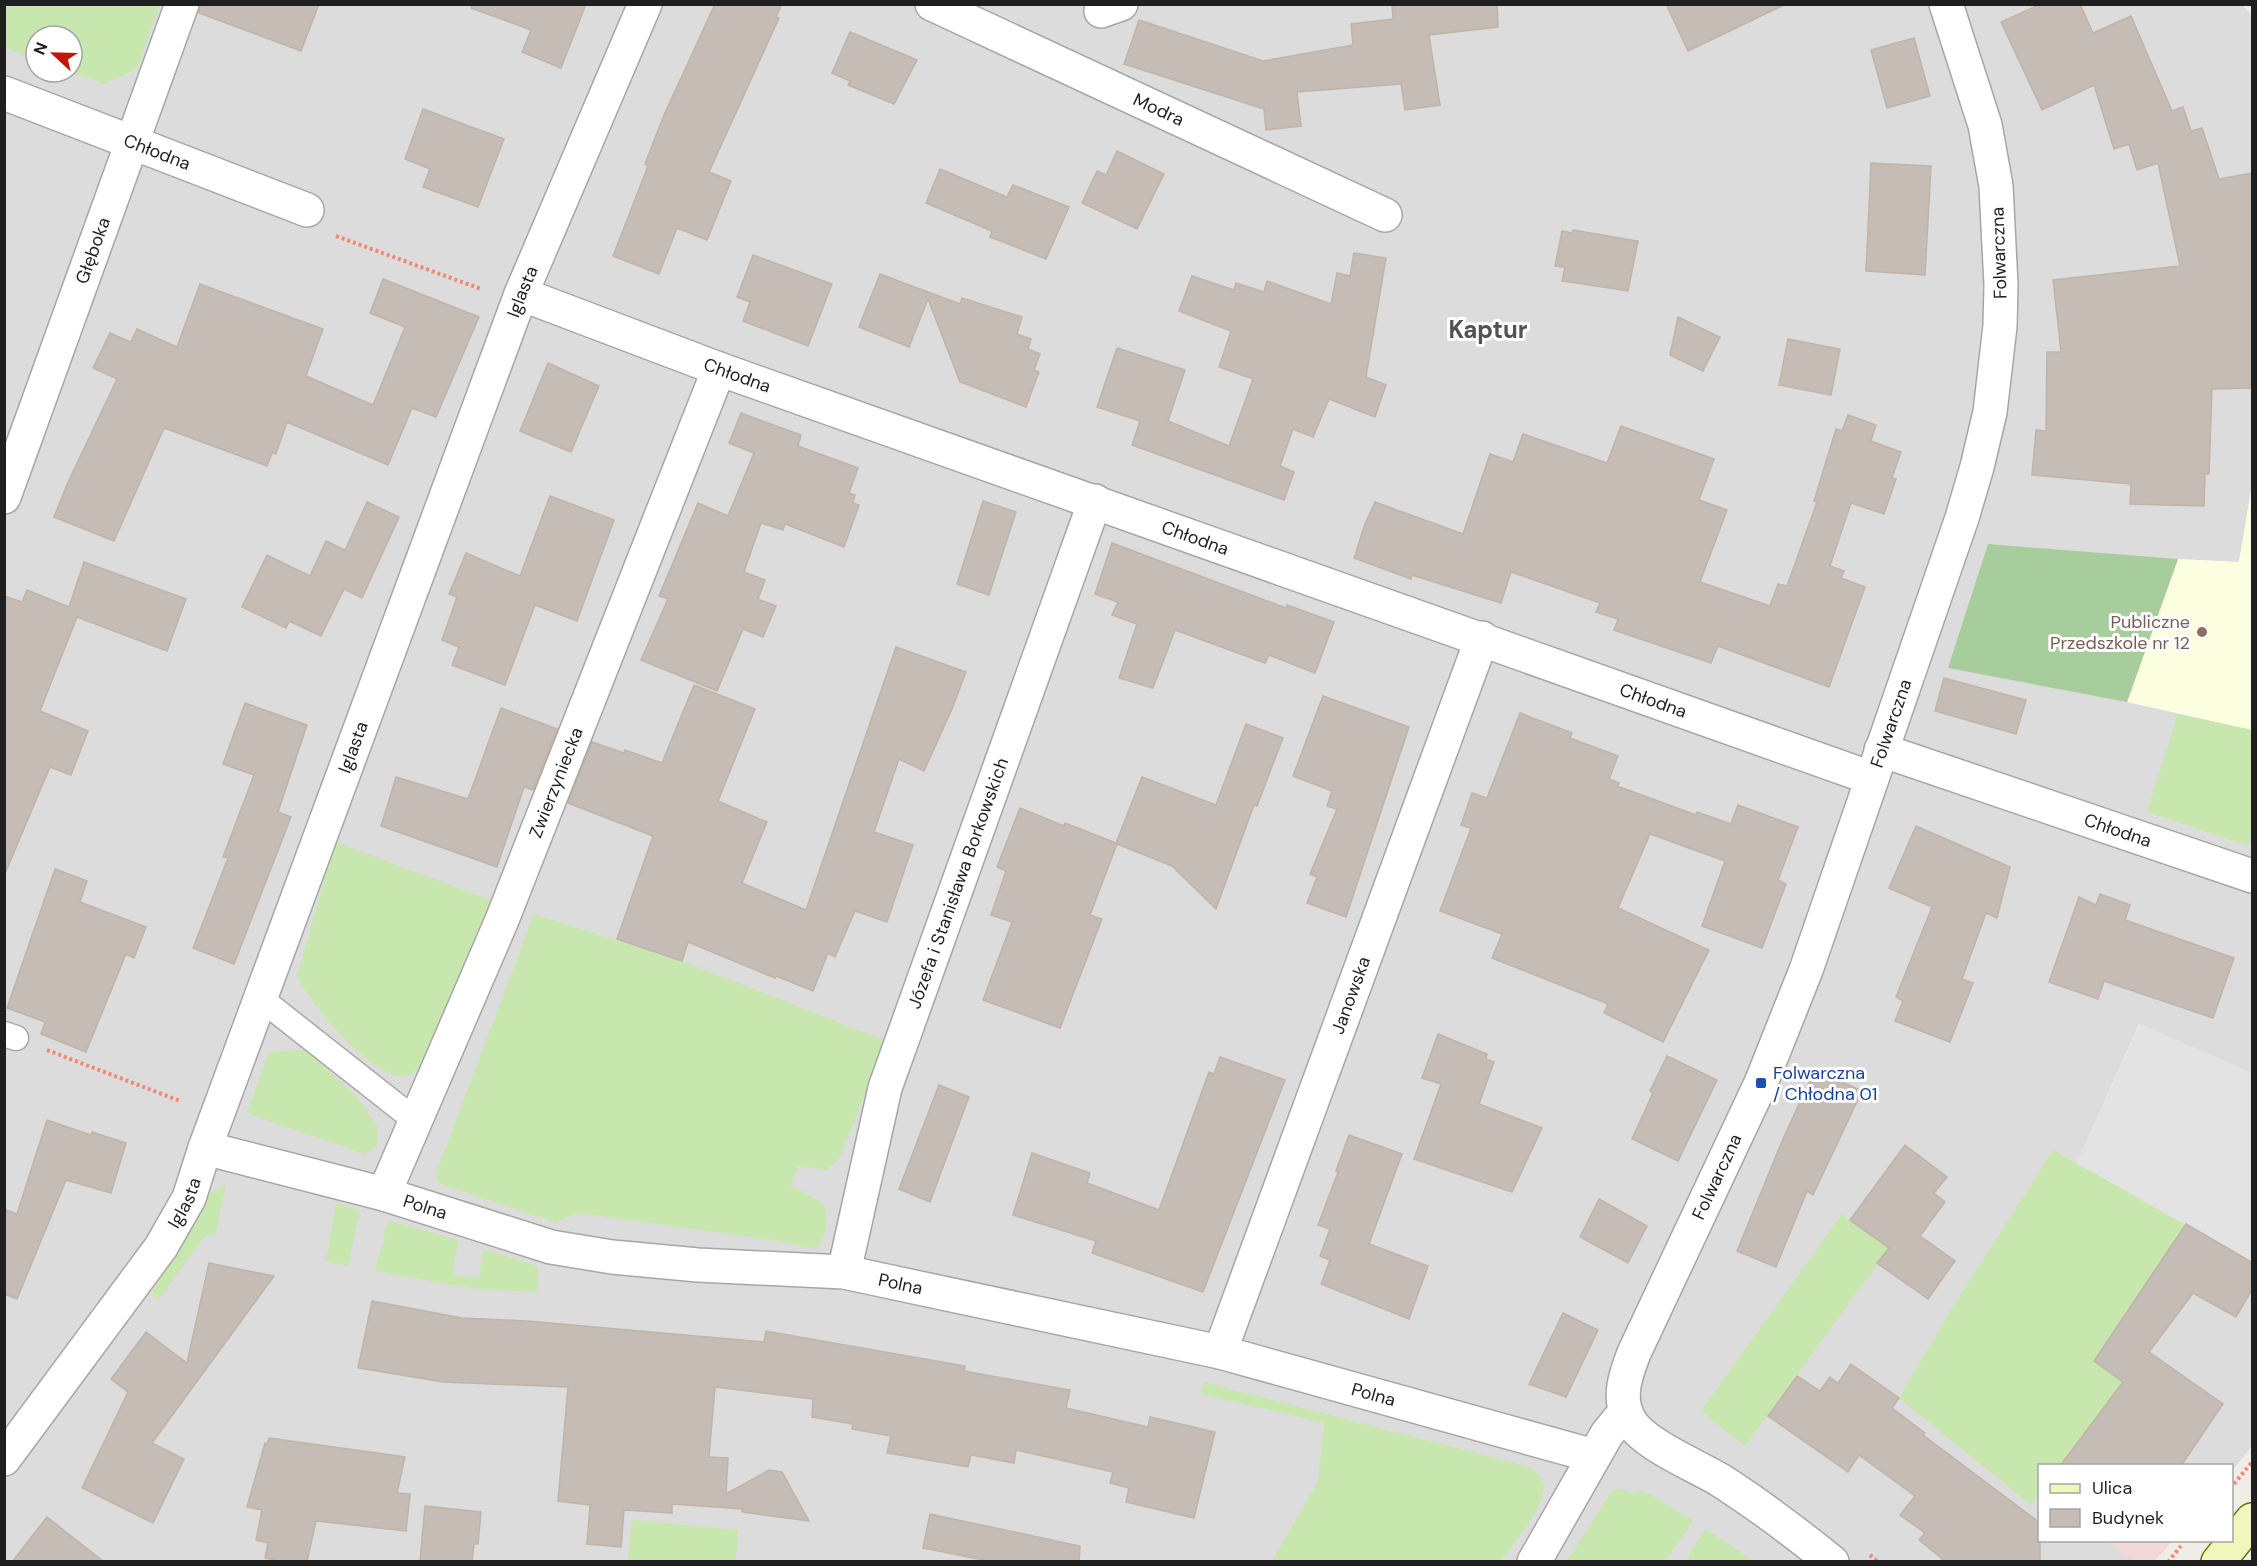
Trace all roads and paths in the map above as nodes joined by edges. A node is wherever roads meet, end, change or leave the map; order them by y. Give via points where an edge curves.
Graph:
1 (182, 4) edge
2 (645, 4) edge
3 (932, 4) edge
4 (1946, 4) edge
5 (4, 93) edge
6 (131, 142) junction
7 (308, 210) joint
8 (1385, 215) dead end
9 (521, 294) junction
10 (719, 369) junction
11 (4, 496) edge
12 (1095, 501) junction
13 (1482, 638) junction
14 (1876, 764) junction
15 (2253, 876) edge
16 (260, 998) junction
17 (10, 1036) edge
18 (218, 1114) junction
19 (416, 1121) junction
20 (205, 1148) junction
21 (384, 1194) junction
22 (844, 1272) junction
23 (1220, 1352) junction
24 (1625, 1412) junction
25 (1594, 1456) junction
26 (4, 1459) edge
27 (2253, 1462) edge
28 (2233, 1486) edge
29 (2253, 1520) edge
30 (2184, 1542) edge
31 (1870, 1554) dead end
32 (1534, 1562) edge
33 (1832, 1562) edge
34 (1878, 1562) edge
35 (2168, 1562) edge
36 (2218, 1562) edge

1 - 6 street, Głęboka
2 - 9 street, Iglasta
3 - 8 street, Modra
4 - 14 street, Folwarczna via 1985,125 1996,186 2000,326 1990,412 1977,467
5 - 6 street, Chłodna
6 - 7 street, Chłodna
6 - 11 street, Głęboka
7 - 9 path via 334,235 475,288
9 - 10 street, Chłodna
9 - 16 street, Iglasta
10 - 12 street, Chłodna
10 - 19 street, Zwierzyniecka via 501,920
12 - 13 street, Chłodna
12 - 22 street, Józefa i Stanisława Borkowskich via 885,1088
13 - 14 street, Chłodna
13 - 23 street, Janowska
14 - 15 street, Chłodna
14 - 24 street, Folwarczna via 1806,970 1761,1083 1634,1353 1624,1380
16 - 18 street, Iglasta
16 - 19 lane
17 - 18 path
18 - 20 street, Iglasta
19 - 21 street, Zwierzyniecka
20 - 21 street, Polna
20 - 26 street, Iglasta via 189,1198 161,1247
21 - 22 street, Polna via 551,1247 698,1265
22 - 23 street, Polna
23 - 25 street, Polna
24 - 25 street
24 - 33 street via 1645,1437 1719,1480
25 - 32 street
27 - 28 path
29 - 36 street
30 - 35 path
31 - 34 path

